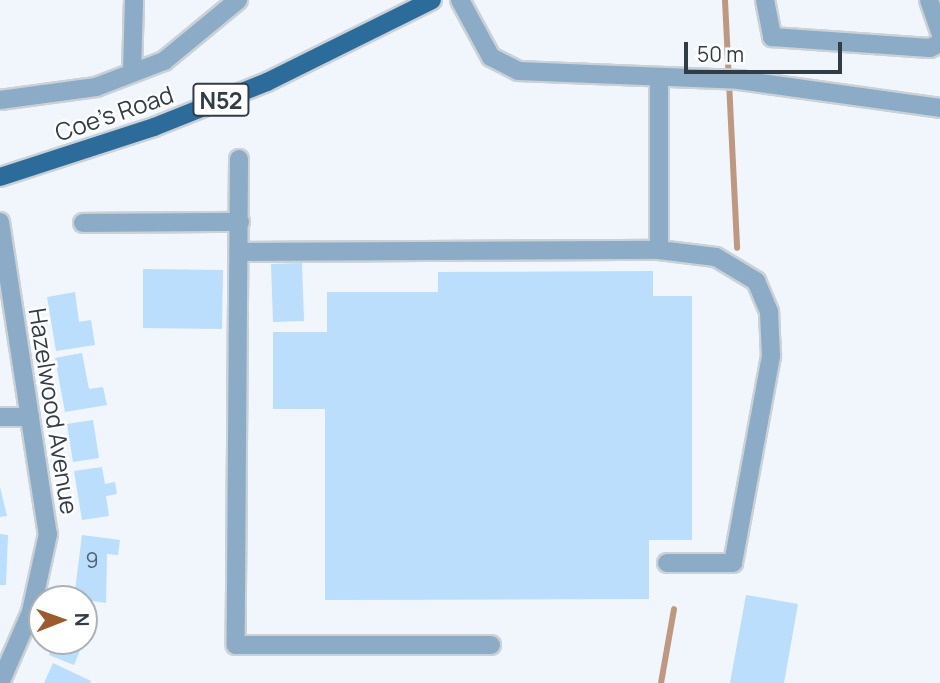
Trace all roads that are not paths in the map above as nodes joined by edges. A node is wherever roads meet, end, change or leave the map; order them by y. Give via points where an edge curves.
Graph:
1 (134, 0) edge
2 (238, 0) edge
3 (432, 0) edge
4 (460, 0) edge
5 (765, 0) edge
6 (929, 0) edge
7 (940, 32) edge
8 (940, 43) edge
9 (132, 72) junction
10 (659, 78) junction
11 (0, 100) edge
12 (940, 108) edge
13 (239, 159) dead end
14 (0, 177) edge
15 (0, 222) edge
16 (240, 222) junction
17 (83, 223) dead end
18 (659, 250) junction
19 (240, 252) junction
20 (0, 417) edge
21 (30, 417) junction
22 (667, 563) dead end
23 (491, 645) dead end
24 (0, 683) edge

1 - 9 street
2 - 9 street via 164,61
3 - 14 main road, Coe's Road / N52 via 267,82 154,127
4 - 10 street via 491,57 518,71
5 - 8 street via 772,37 930,48
6 - 7 street
9 - 11 street via 96,87
10 - 12 street via 739,80
10 - 18 street
13 - 16 street
15 - 21 street, Hazelwood Avenue
16 - 17 street
16 - 19 street
18 - 19 street
18 - 22 street via 716,257 756,281 769,312 771,356 733,563
19 - 23 street via 236,645
20 - 21 street
21 - 24 street, Hazelwood Avenue via 48,534 31,612

